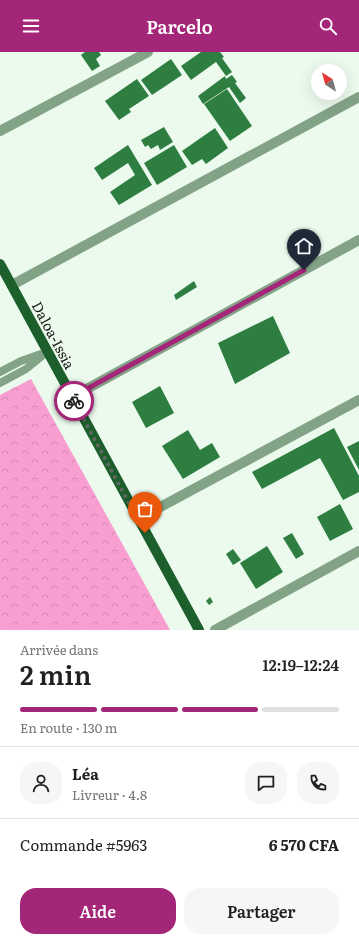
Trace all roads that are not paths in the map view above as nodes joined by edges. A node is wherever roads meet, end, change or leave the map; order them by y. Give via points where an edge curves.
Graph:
1 (148, 52) edge
2 (359, 97) edge
3 (0, 131) edge
4 (359, 240) edge
5 (0, 264) edge
6 (12, 285) junction
7 (47, 352) junction
8 (0, 372) edge
9 (0, 383) edge
10 (72, 397) junction
11 (359, 400) edge
12 (138, 519) junction
13 (359, 550) edge
14 (199, 630) edge
15 (215, 630) edge

1 - 3 street
2 - 6 street
4 - 10 street
5 - 6 main road, Daloa-Issia
6 - 7 main road, Daloa-Issia
7 - 8 lane
7 - 9 lane via 26,369
7 - 10 main road, Daloa-Issia
10 - 12 main road, Daloa-Issia
11 - 12 street
12 - 14 main road, Daloa-Issia
13 - 15 street

